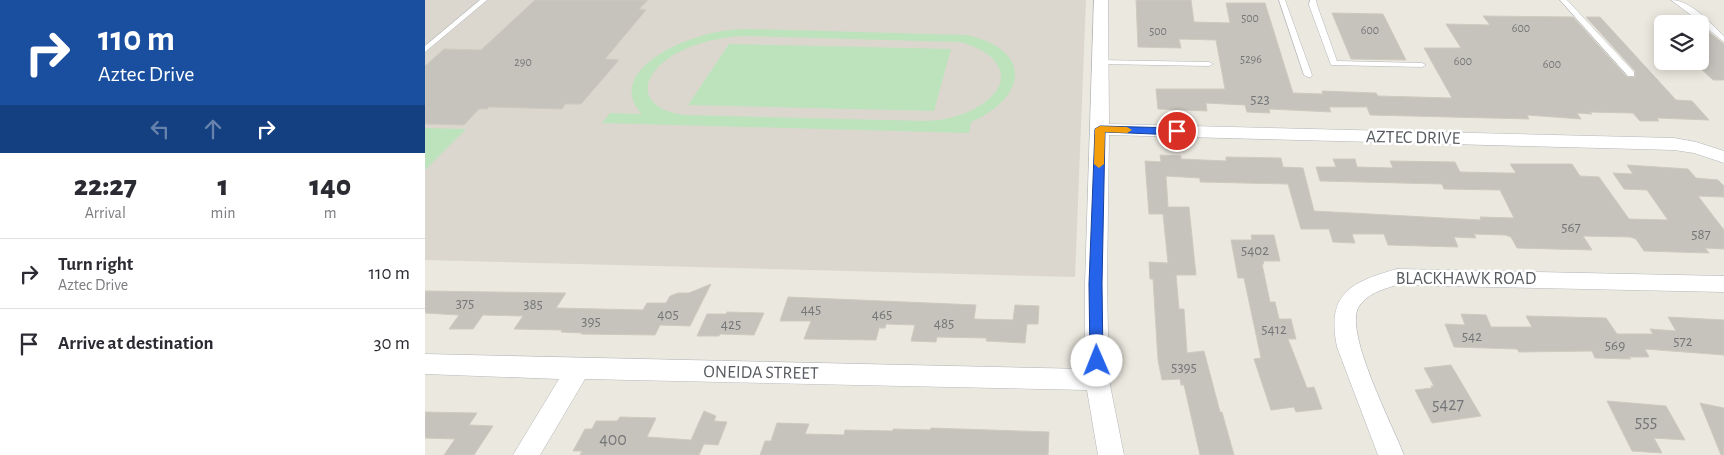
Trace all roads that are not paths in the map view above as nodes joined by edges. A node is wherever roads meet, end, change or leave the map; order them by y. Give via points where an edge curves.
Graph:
1 (484, 0) edge
2 (1101, 0) edge
3 (1282, 0) edge
4 (1313, 0) edge
5 (1563, 0) edge
6 (1674, 0) edge
7 (1724, 40) edge
8 (425, 50) edge
9 (1101, 62) junction
10 (1209, 64) dead end
11 (1422, 65) dead end
12 (1631, 74) dead end
13 (1308, 75) dead end
14 (1100, 129) junction
15 (1724, 157) edge
16 (1724, 284) edge
17 (425, 364) edge
18 (578, 369) junction
19 (1097, 380) junction
20 (526, 455) edge
21 (1111, 455) edge
22 (1391, 455) edge

1 - 8 lane
2 - 9 street
3 - 13 lane
4 - 11 lane via 1334,63
5 - 12 lane
6 - 7 lane
9 - 10 lane
9 - 14 street
14 - 15 street, AZTEC DRIVE via 1674,144
14 - 19 street via 1095,284
16 - 22 street, BLACKHAWK ROAD via 1397,277 1372,283 1355,295 1347,308 1343,326 1346,346
17 - 18 street, ONEIDA STREET
18 - 19 street, ONEIDA STREET
18 - 20 street
19 - 21 street

